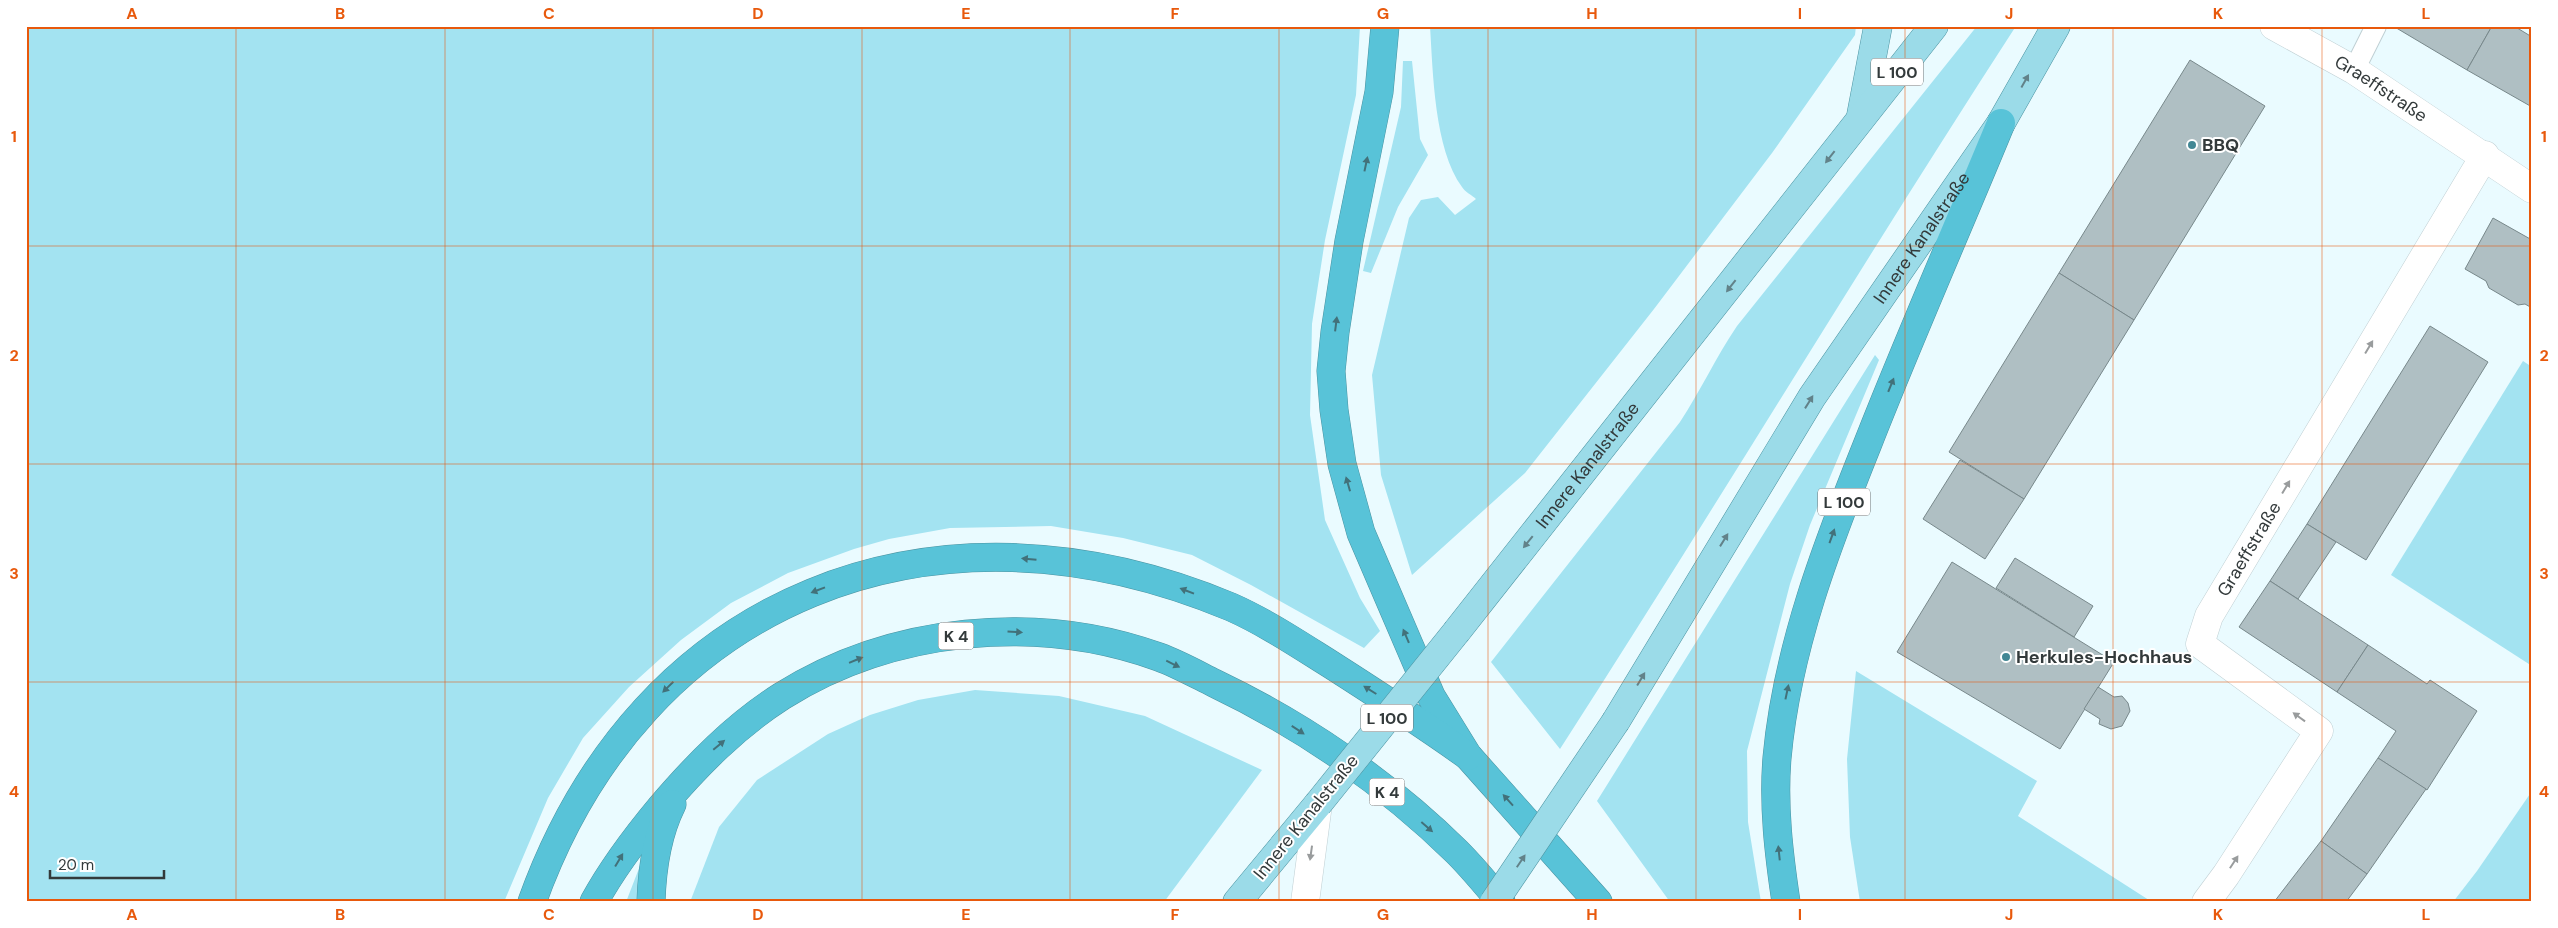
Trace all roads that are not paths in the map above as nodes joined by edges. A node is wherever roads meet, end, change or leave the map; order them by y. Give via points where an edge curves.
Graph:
1 (1385, 26) edge
2 (1878, 26) edge
3 (1934, 26) edge
4 (2056, 26) edge
5 (2274, 26) edge
6 (2376, 26) edge
7 (2354, 70) junction
8 (1860, 119) junction
9 (2001, 123) junction
10 (2484, 156) junction
11 (2532, 189) edge
12 (1468, 756) junction
13 (684, 780) junction
14 (1318, 804) junction
15 (532, 902) edge
16 (594, 902) edge
17 (651, 902) edge
18 (1237, 902) edge
19 (1305, 902) edge
20 (1494, 902) edge
21 (1501, 902) edge
22 (1598, 902) edge
23 (1786, 902) edge
24 (2206, 902) edge

12 -> 1 highway via 1431,696 1361,532 1342,464 1334,410 1331,371 1340,293 1373,128
2 - 8 main road
3 - 8 main road, Innere Kanalstraße / L 100
9 -> 4 main road, Innere Kanalstraße / L 100
5 - 7 street, Graeffstraße
6 - 7 lane
7 - 10 street, Graeffstraße
8 -> 14 main road, Innere Kanalstraße / L 100, bridge via 1668,367
20 -> 9 main road, Innere Kanalstraße / L 100, bridge via 1616,721 1812,397
23 -> 9 highway, L 100 via 1779,853 1777,760 1784,703 1798,642 1843,503
10 - 11 street, Graeffstraße
24 -> 10 street, Graeffstraße via 2319,731 2200,644 2209,616
12 -> 15 highway via 1421,722 1292,641 1233,608 1175,586 1120,571 1005,557 902,565 852,576 799,597 693,662 647,707 607,756 575,806 544,867
22 -> 12 highway
16 -> 13 highway via 625,850
13 - 17 highway via 658,845 651,879
13 -> 21 highway, K 4 via 711,752 783,696 825,673 874,653 931,638 1008,631 1080,636 1159,657 1256,703 1365,773 1457,852
14 - 18 main road, Innere Kanalstraße / L 100
14 -> 19 street

